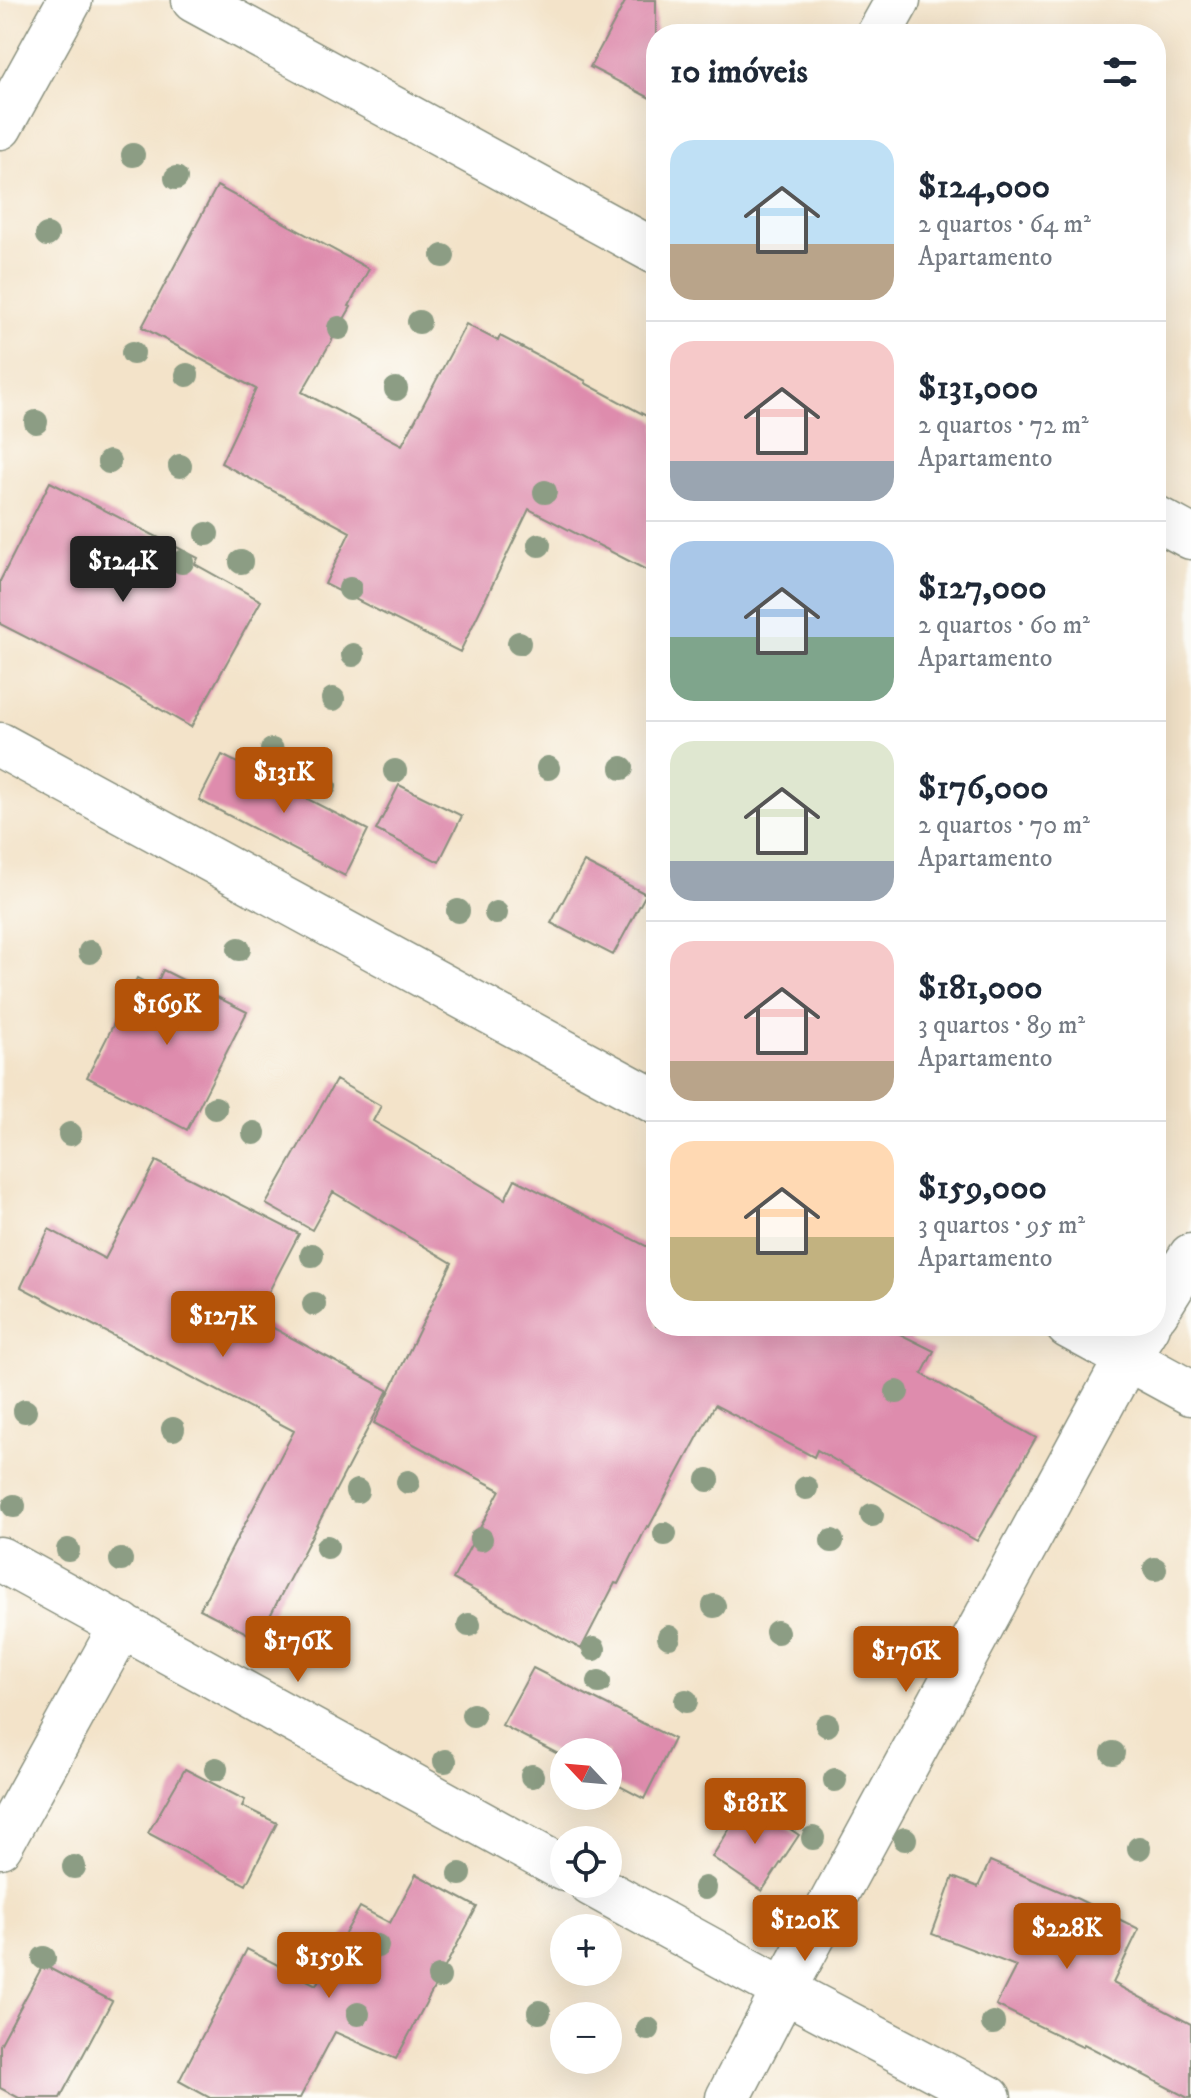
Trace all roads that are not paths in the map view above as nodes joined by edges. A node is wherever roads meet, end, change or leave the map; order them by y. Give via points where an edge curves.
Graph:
1 (70, 0) edge
2 (194, 0) edge
3 (898, 0) edge
4 (885, 24) edge
5 (0, 127) edge
6 (646, 247) edge
7 (1166, 523) edge
8 (1191, 537) edge
9 (0, 745) edge
10 (646, 1097) edge
11 (1191, 1256) edge
12 (1166, 1296) edge
13 (1111, 1336) edge
14 (1137, 1342) edge
15 (1191, 1393) edge
16 (0, 1559) edge
17 (122, 1625) junction
18 (0, 1846) edge
19 (550, 1861) edge
20 (616, 1898) edge
21 (784, 1990) junction
22 (728, 2098) edge
23 (989, 2098) edge

1 - 5 street
2 - 6 street
3 - 4 street
7 - 8 street
9 - 10 street
11 - 12 street
13 - 14 street
14 - 15 street
14 - 21 street
16 - 17 street
17 - 18 street
17 - 19 street
20 - 21 street
21 - 22 street
21 - 23 street

